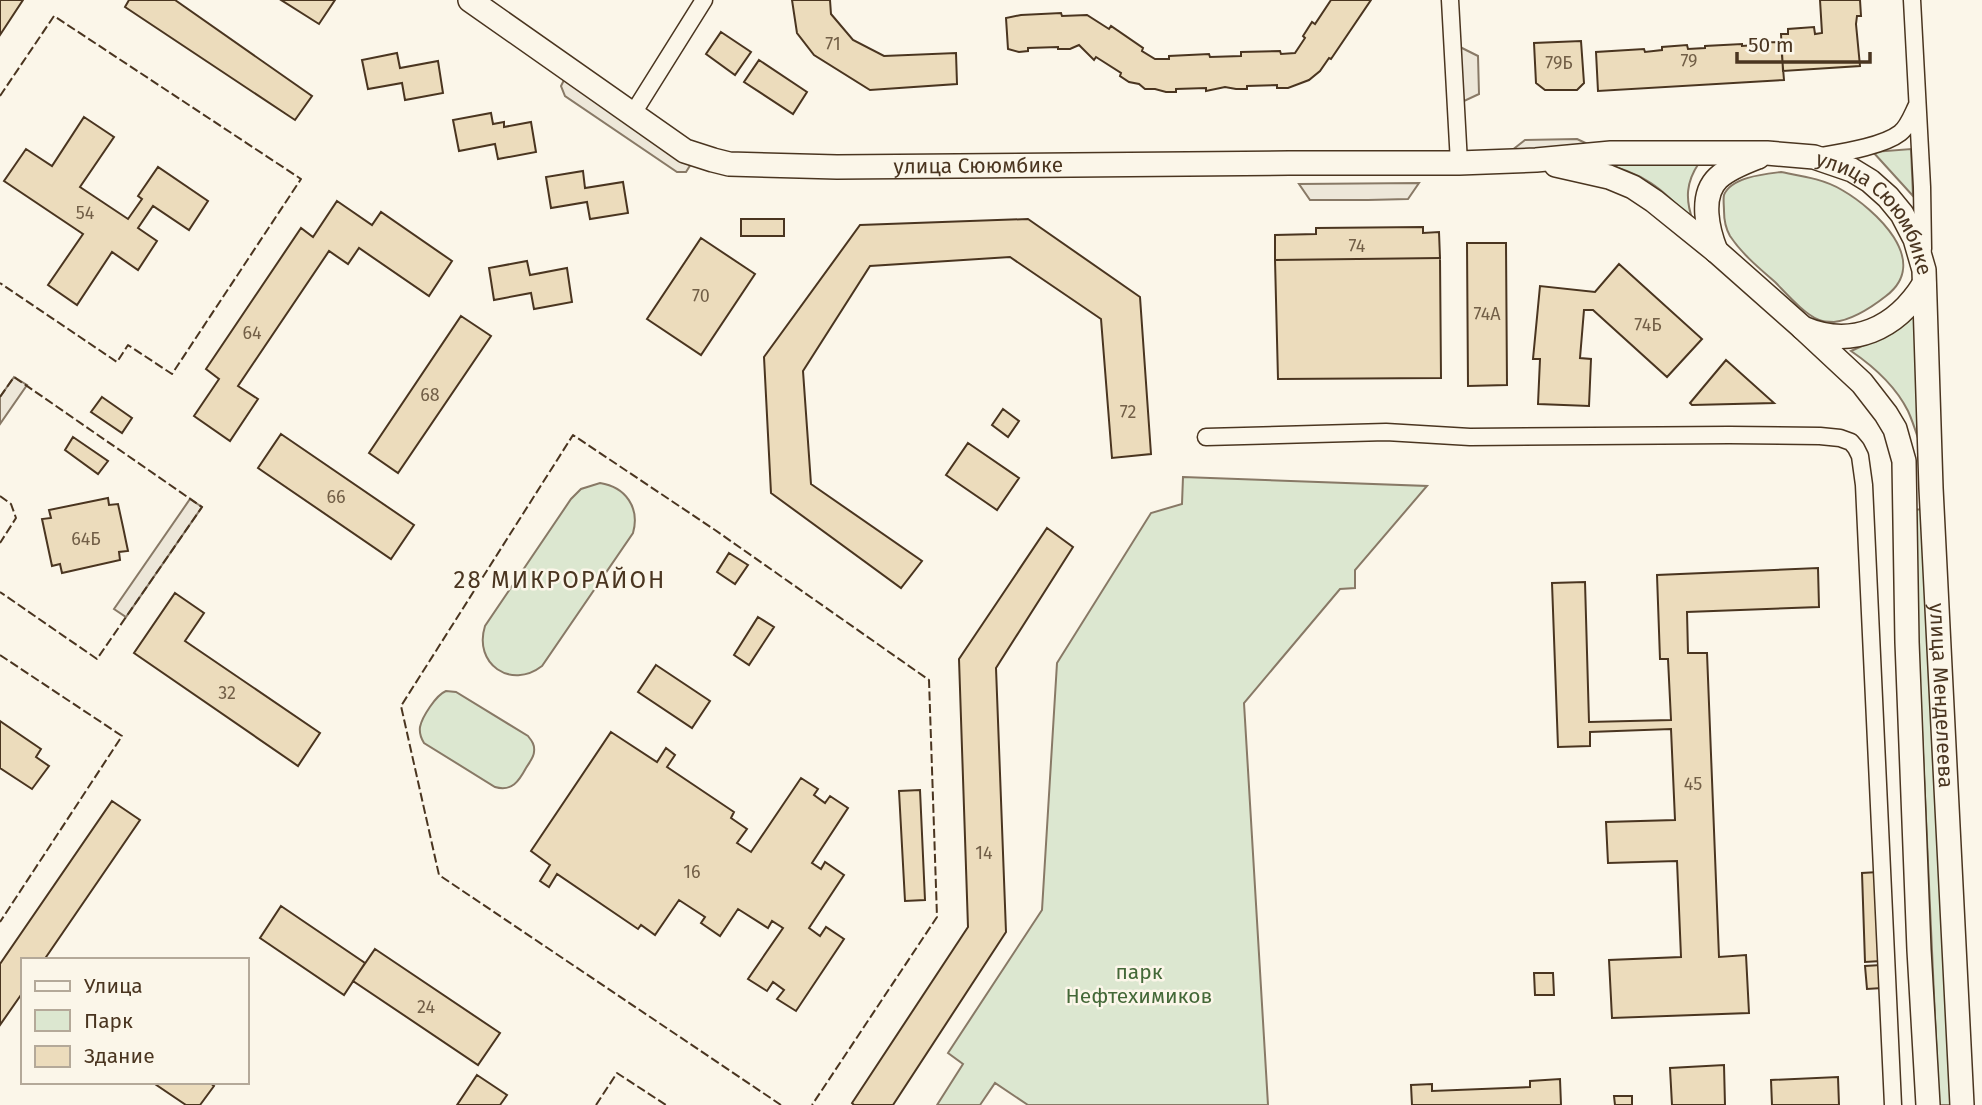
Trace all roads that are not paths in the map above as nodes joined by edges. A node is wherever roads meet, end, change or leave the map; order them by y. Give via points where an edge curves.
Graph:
1 (470, 0) edge
2 (704, 0) edge
3 (1450, 0) edge
4 (1912, 0) edge
5 (1918, 103) junction
6 (632, 115) junction
7 (1767, 153) junction
8 (1814, 157) junction
9 (1536, 160) junction
10 (1459, 163) junction
11 (1716, 251) junction
12 (1924, 277) junction
13 (1803, 328) junction
14 (1206, 437) dead end
15 (1893, 1105) edge
16 (1928, 1105) edge
17 (1962, 1105) edge

1 - 6 street, улица Сююмбике
2 - 6 street
3 - 10 street
4 - 5 street
5 - 8 street via 1900,133
5 - 12 street
6 - 10 street, улица Сююмбике via 685,151 729,164
7 - 8 street, улица Сююмбике
7 - 9 street via 1611,153
7 - 11 street, улица Сююмбике via 1715,182 1707,222
8 - 12 street, улица Сююмбике via 1852,170 1888,197 1915,239
9 - 10 street, улица Сююмбике
9 - 11 street via 1633,187
11 - 13 street, улица Сююмбике
12 - 13 street, улица Сююмбике via 1908,306 1886,324 1861,335 1842,338
12 - 17 street, улица Менделеева
13 - 16 street, улица Менделеева via 1862,383 1886,414 1904,461 1907,642
14 - 15 street via 1386,432 1462,437 1820,436 1851,442 1860,456 1864,485

